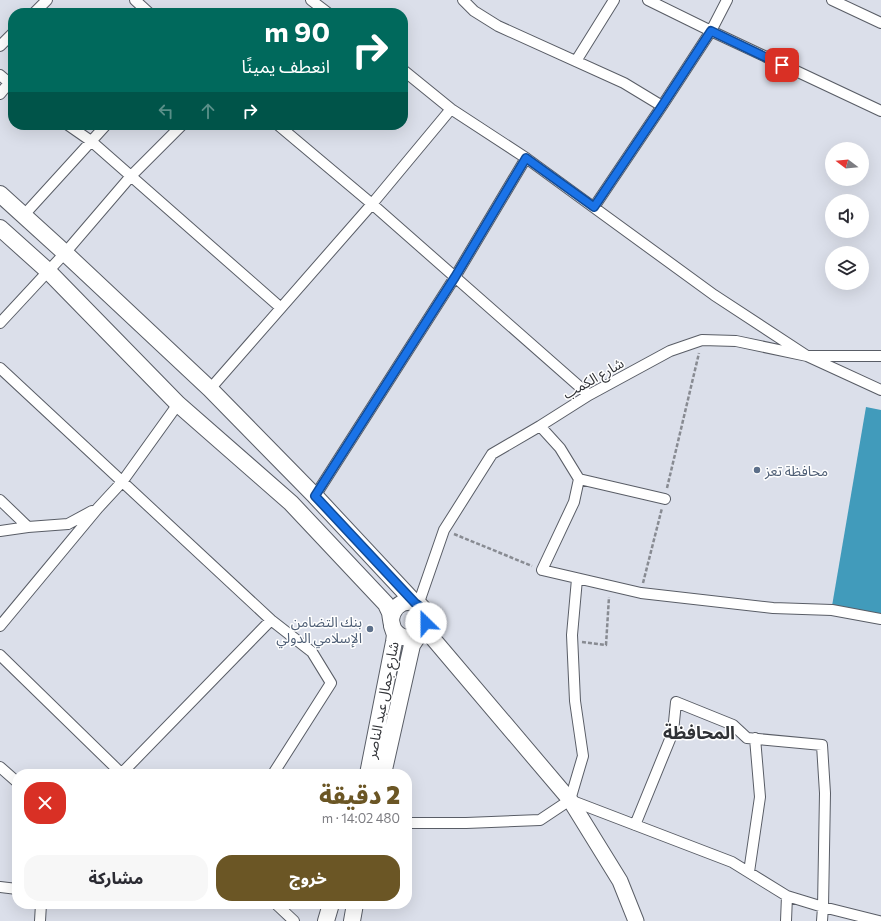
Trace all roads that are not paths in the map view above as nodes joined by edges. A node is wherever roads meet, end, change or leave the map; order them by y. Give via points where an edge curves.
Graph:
1 (47, 0) edge
2 (135, 0) edge
3 (310, 0) edge
4 (463, 0) edge
5 (614, 0) edge
6 (648, 0) edge
7 (727, 0) edge
8 (832, 0) edge
9 (39, 8) edge
10 (144, 8) edge
11 (321, 8) edge
12 (881, 23) edge
13 (711, 31) junction
14 (8, 38) edge
15 (0, 46) edge
16 (576, 61) junction
17 (408, 74) edge
18 (0, 75) edge
19 (8, 82) edge
20 (8, 87) edge
21 (0, 94) edge
22 (662, 106) junction
23 (451, 109) junction
24 (881, 111) edge
25 (75, 130) edge
26 (101, 130) edge
27 (177, 130) edge
28 (284, 130) edge
29 (91, 141) junction
30 (526, 158) junction
31 (131, 176) junction
32 (0, 194) edge
33 (372, 204) junction
34 (594, 207) junction
35 (24, 215) junction
36 (0, 228) edge
37 (65, 253) junction
38 (48, 271) junction
39 (455, 277) junction
40 (281, 308) junction
41 (0, 323) edge
42 (807, 356) junction
43 (881, 356) edge
44 (0, 368) edge
45 (210, 388) junction
46 (881, 390) edge
47 (589, 395) junction
48 (178, 404) junction
49 (540, 426) junction
50 (578, 479) junction
51 (122, 482) junction
52 (315, 496) junction
53 (665, 499) road end
54 (0, 500) edge
55 (98, 508) junction
56 (28, 527) junction
57 (0, 531) edge
58 (577, 579) junction
59 (417, 604) junction
60 (881, 619) edge
61 (271, 620) junction
62 (391, 623) junction
63 (0, 626) edge
64 (422, 631) junction
65 (0, 655) edge
66 (755, 738) junction
67 (0, 767) edge
68 (116, 769) edge
69 (126, 769) edge
70 (276, 769) edge
71 (369, 769) edge
72 (384, 769) edge
73 (12, 778) edge
74 (570, 800) junction
75 (412, 823) edge
76 (635, 825) junction
77 (749, 872) junction
78 (0, 887) edge
79 (12, 888) edge
80 (787, 896) junction
81 (823, 907) junction
82 (41, 909) edge
83 (281, 909) edge
84 (330, 909) edge
85 (354, 909) edge
86 (40, 921) edge
87 (294, 921) edge
88 (326, 921) edge
89 (352, 921) edge
90 (636, 921) edge
91 (786, 921) edge
92 (822, 921) edge
93 (879, 921) edge

1 - 9 street
2 - 10 street
3 - 11 street
4 - 16 street via 474,11 498,26
5 - 16 street
6 - 13 street
7 - 13 street
8 - 12 street
13 - 22 street
13 - 24 street
14 - 15 street
16 - 22 street via 624,83
17 - 23 street
18 - 19 street
20 - 21 street
22 - 34 street
23 - 30 street
23 - 33 street
25 - 29 street
26 - 29 street
27 - 31 street
28 - 33 street
29 - 31 street
29 - 35 street
30 - 34 street
30 - 39 street
31 - 37 street
31 - 40 street
32 - 35 main road
33 - 39 street
33 - 40 street
34 - 42 street via 714,295
35 - 37 main road
36 - 38 main road
37 - 38 street
37 - 45 main road
38 - 41 street
38 - 48 main road
39 - 47 street
39 - 52 street
40 - 45 street
42 - 43 street, شارع الكمب
42 - 46 street
42 - 47 street, شارع الكمب via 736,341 702,340 670,351
44 - 51 street
45 - 52 main road
47 - 49 street, شارع الكمب
48 - 51 street
48 - 62 main road via 291,502 386,604
49 - 50 street via 560,448
49 - 59 street, شارع الكمب via 492,454 444,530
50 - 53 street
50 - 58 street via 574,502 542,570
51 - 55 street
51 - 61 street
52 - 59 main road
54 - 56 street
55 - 56 street via 68,524
55 - 63 street
56 - 57 street
58 - 60 street via 641,593 773,608 832,610
58 - 74 street via 572,641 575,701 583,756
59 - 62 main road via 409,602 398,605 394,609
59 - 64 main road via 426,616
61 - 69 street
61 - 70 street via 312,652 331,683
62 - 64 main road via 395,631 404,637 410,638
62 - 71 main road, شارع جمال عبد الناصر via 395,635 394,642
64 - 72 main road, شارع جمال عبد الناصر via 412,645
64 - 74 main road
65 - 68 street
66 - 76 street via 747,738 733,726 676,702 673,732
66 - 77 street via 760,797
66 - 81 street via 822,745 825,793
67 - 73 street
74 - 75 street via 540,820
74 - 76 street
74 - 90 main road via 620,881
76 - 77 street via 732,862
77 - 80 street
78 - 79 street
80 - 81 street
80 - 91 street
81 - 92 street
81 - 93 street
82 - 86 street
83 - 87 street
84 - 88 main road
85 - 89 main road

